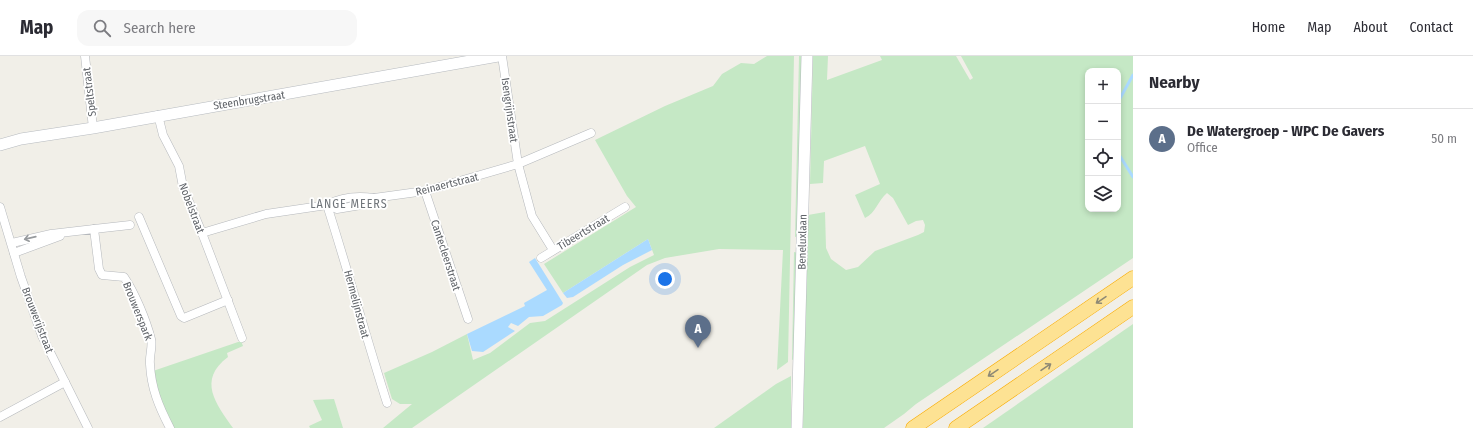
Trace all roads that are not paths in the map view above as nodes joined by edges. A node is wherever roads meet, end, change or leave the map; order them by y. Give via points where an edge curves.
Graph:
1 (85, 56) edge
2 (498, 56) edge
3 (502, 56) edge
4 (807, 56) edge
5 (158, 115) junction
6 (94, 128) junction
7 (591, 133) dead end
8 (0, 145) edge
9 (518, 164) junction
10 (425, 191) junction
11 (327, 205) junction
12 (0, 207) edge
13 (625, 207) dead end
14 (139, 217) dead end
15 (130, 225) dead end
16 (94, 229) junction
17 (76, 230) junction
18 (202, 233) junction
19 (12, 243) junction
20 (553, 250) junction
21 (14, 253) junction
22 (541, 258) dead end
23 (1133, 278) edge
24 (228, 300) junction
25 (1133, 307) edge
26 (468, 319) dead end
27 (242, 338) dead end
28 (65, 382) junction
29 (387, 403) dead end
30 (0, 417) edge
31 (88, 428) edge
32 (170, 428) edge
33 (797, 428) edge
34 (913, 428) edge
35 (956, 428) edge

1 - 6 street, Speltstraat
2 - 5 street, Steenbrugstraat
3 - 9 street, Isengrijnstraat
4 - 33 street, Beneluxlaan
5 - 6 street, Steenbrugstraat
5 - 18 street, Nobelstraat via 163,135 179,166 183,187
6 - 8 street, Steenbrugstraat via 21,139
7 - 9 street
9 - 10 street, Reinaertstraat
9 - 20 street, Isengrijnstraat via 532,216
10 - 11 street, Reinaertstraat via 374,198 361,206 337,209
10 - 26 street, Cantecleerstraat
11 - 18 street, Reinaertstraat via 266,214
11 - 29 street, Hermelijnstraat
12 - 19 street, Brouwerijstraat
13 - 20 street, Tibeertstraat
14 - 24 street via 181,316 184,318
15 - 16 street
16 - 17 street
16 - 32 street, Brouwerspark via 102,275 124,277 149,334 152,387
17 -> 19 street
17 - 21 street
18 - 24 street, Nobelstraat
19 - 21 street, Brouwerijstraat
20 - 22 street, Tibeertstraat
21 - 28 street, Brouwerijstraat via 42,336
23 -> 34 highway
24 - 27 street, Nobelstraat
35 -> 25 highway
28 - 30 street
28 - 31 street, Brouwerijstraat

